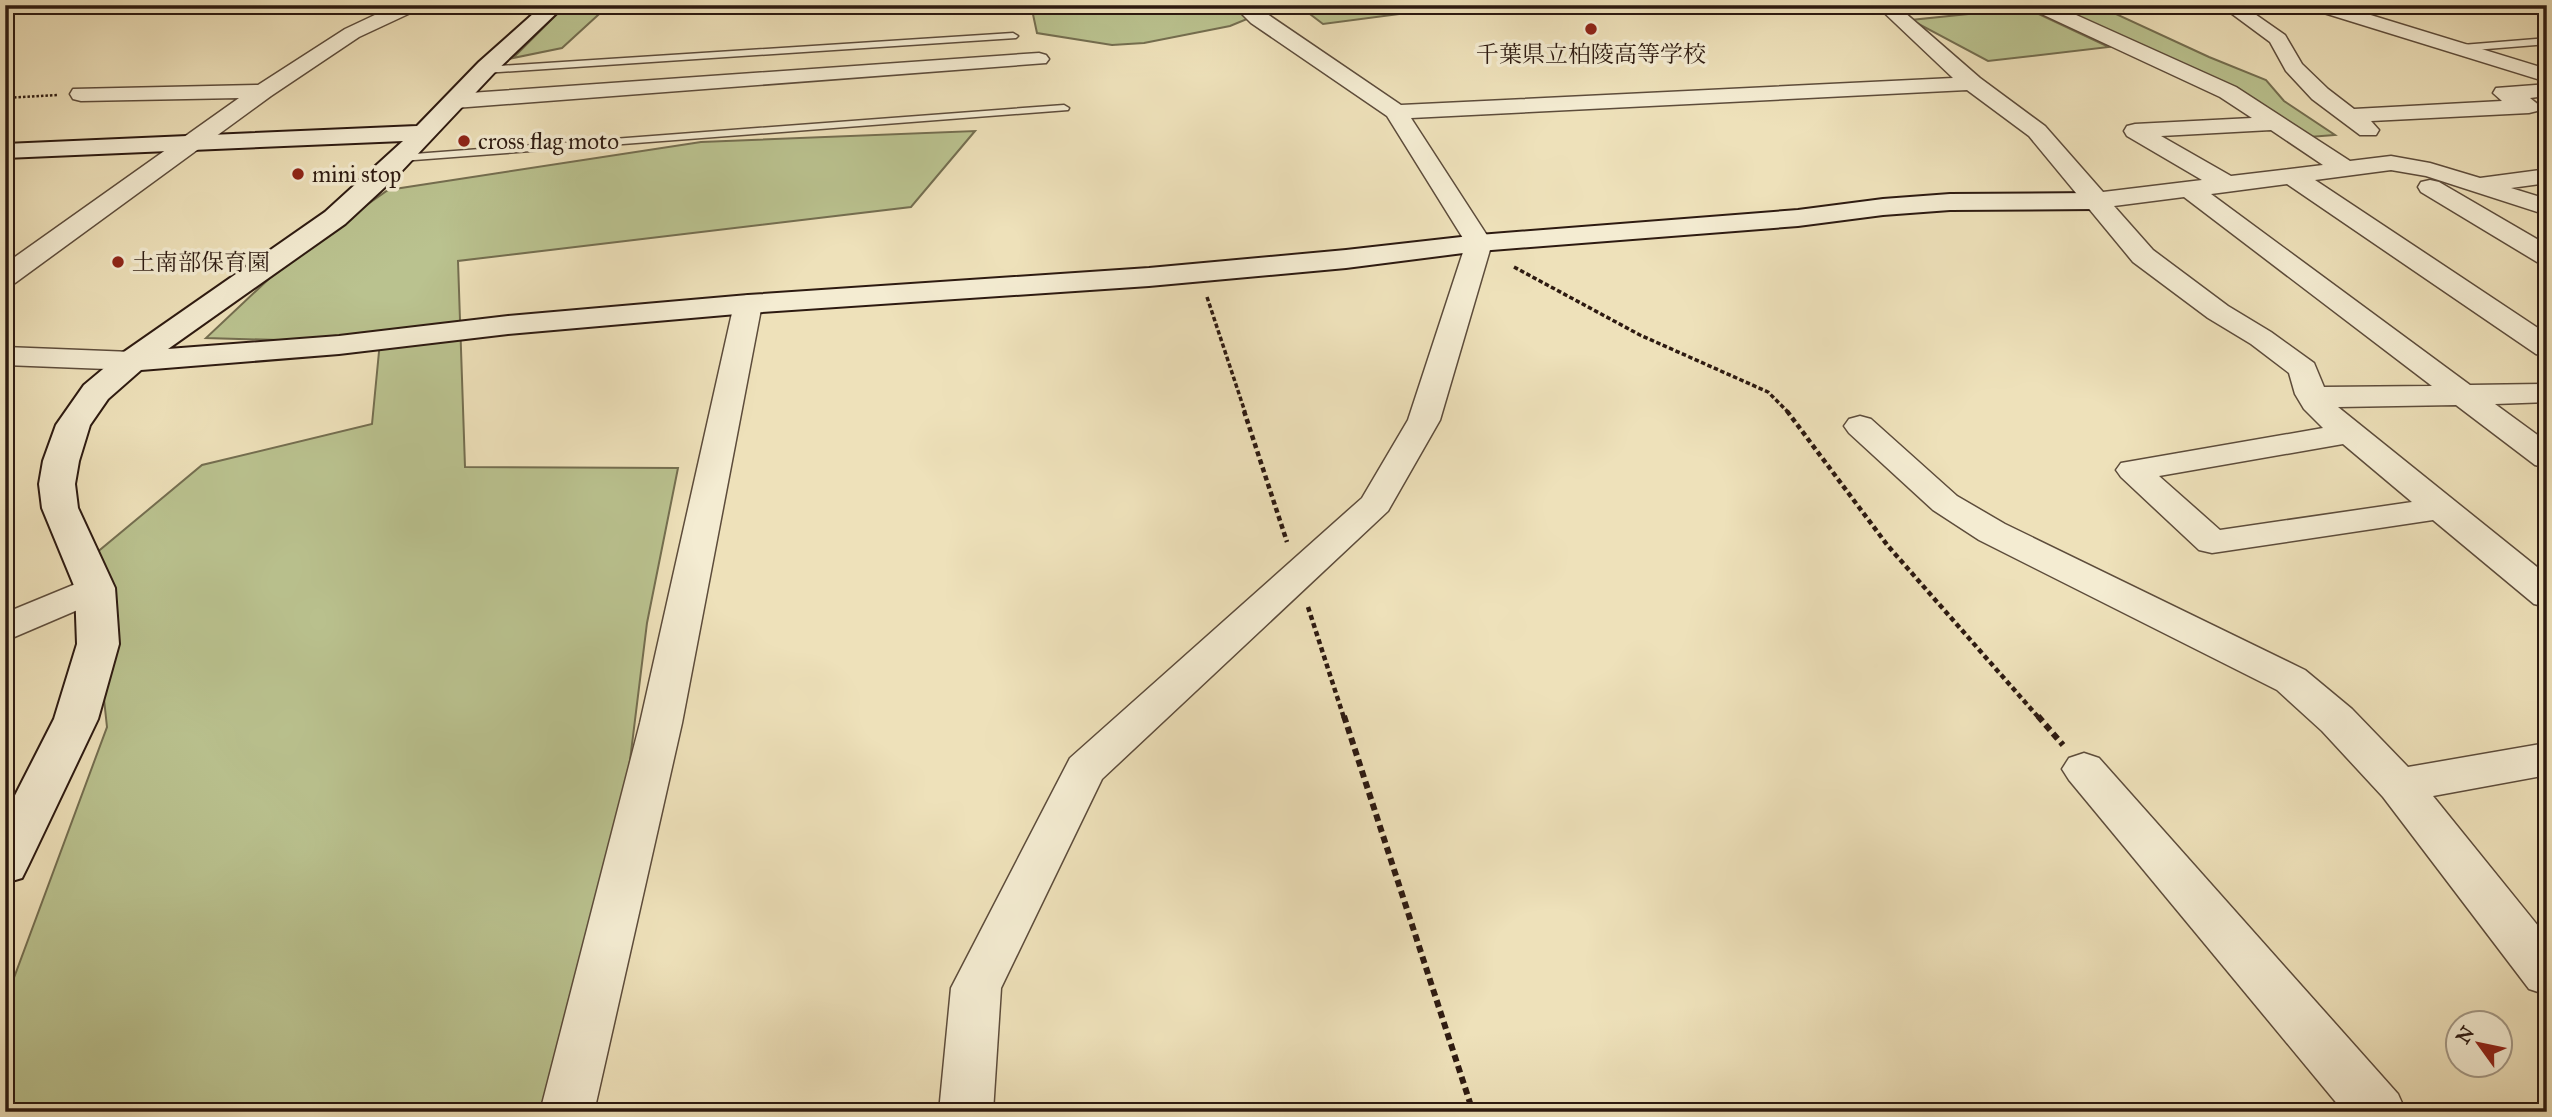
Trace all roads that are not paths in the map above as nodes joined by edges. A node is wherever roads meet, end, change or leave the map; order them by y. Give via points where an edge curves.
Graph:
1 (412, 5) edge
2 (555, 5) edge
3 (1242, 5) edge
4 (1885, 5) edge
5 (2038, 5) edge
6 (2229, 5) edge
7 (2372, 5) edge
8 (2325, 7) edge
9 (1013, 36) dead end
10 (2547, 41) edge
11 (2462, 48) junction
12 (1040, 59) dead end
13 (484, 71) junction
14 (2547, 76) edge
15 (1972, 83) junction
16 (2547, 90) edge
17 (263, 91) junction
18 (80, 94) road end
19 (455, 101) junction
20 (1064, 108) dead end
21 (1396, 113) junction
22 (2348, 116) junction
23 (2277, 122) junction
24 (425, 133) junction
25 (190, 144) junction
26 (5, 151) edge
27 (401, 158) junction
28 (2401, 164) junction
29 (2344, 168) junction
30 (2292, 176) junction
31 (2547, 176) edge
32 (2225, 183) junction
33 (2471, 185) junction
34 (2189, 189) junction
35 (2095, 201) junction
36 (2547, 207) edge
37 (1479, 243) junction
38 (2547, 256) edge
39 (5, 277) edge
40 (748, 304) junction
41 (2547, 348) edge
42 (5, 356) edge
43 (132, 361) junction
44 (2547, 393) edge
45 (2311, 394) junction
46 (2466, 397) junction
47 (1860, 426) dead end
48 (2352, 433) junction
49 (2547, 458) edge
50 (2442, 508) junction
51 (95, 588) junction
52 (2547, 595) edge
53 (5, 628) edge
54 (2547, 759) edge
55 (2084, 769) road end
56 (2399, 785) junction
57 (5, 864) edge
58 (2547, 974) edge
59 (567, 1112) edge
60 (966, 1112) edge
61 (2379, 1112) edge

1 - 17 street via 352,33
2 - 13 street
3 - 21 street
4 - 15 street
5 - 23 street via 2228,92
6 - 22 street via 2278,39 2292,66
7 - 8 lane
8 - 11 street
9 - 13 lane
10 - 11 lane
11 - 14 street
12 - 19 street
13 - 19 street
15 - 21 street
15 - 35 street via 2037,131
16 - 22 street via 2504,93 2529,106
17 - 18 street
17 - 25 street
19 - 24 street
20 - 27 lane
21 - 37 street
22 - 28 street via 2407,155
23 - 29 street
23 - 32 street via 2136,131
24 - 25 street
24 - 27 street
25 - 26 street
25 - 39 street
27 - 43 street via 335,218
28 - 29 street
28 - 33 street
28 - 38 street
29 - 30 street
30 - 32 street
30 - 41 street
31 - 33 street
32 - 34 street
33 - 36 street
34 - 35 street
34 - 46 street
35 - 37 street via 1936,203
35 - 45 street via 2143,256 2303,369
37 - 40 street via 1199,272
37 - 60 street via 1424,420 1376,504 1085,769 976,988
40 - 43 street
40 - 59 street via 661,723
42 - 43 street
43 - 51 street via 96,392 73,425 57,484 60,508
44 - 46 street
45 - 46 street via 2335,398
45 - 48 street via 2320,409
46 - 49 street
47 - 56 street via 1945,503 1992,532 2291,680
48 - 50 street
48 - 50 street via 2133,470 2212,542
50 - 52 street
51 - 53 street
51 - 57 street via 98,644 76,719
54 - 56 street
55 - 61 street
56 - 58 street

